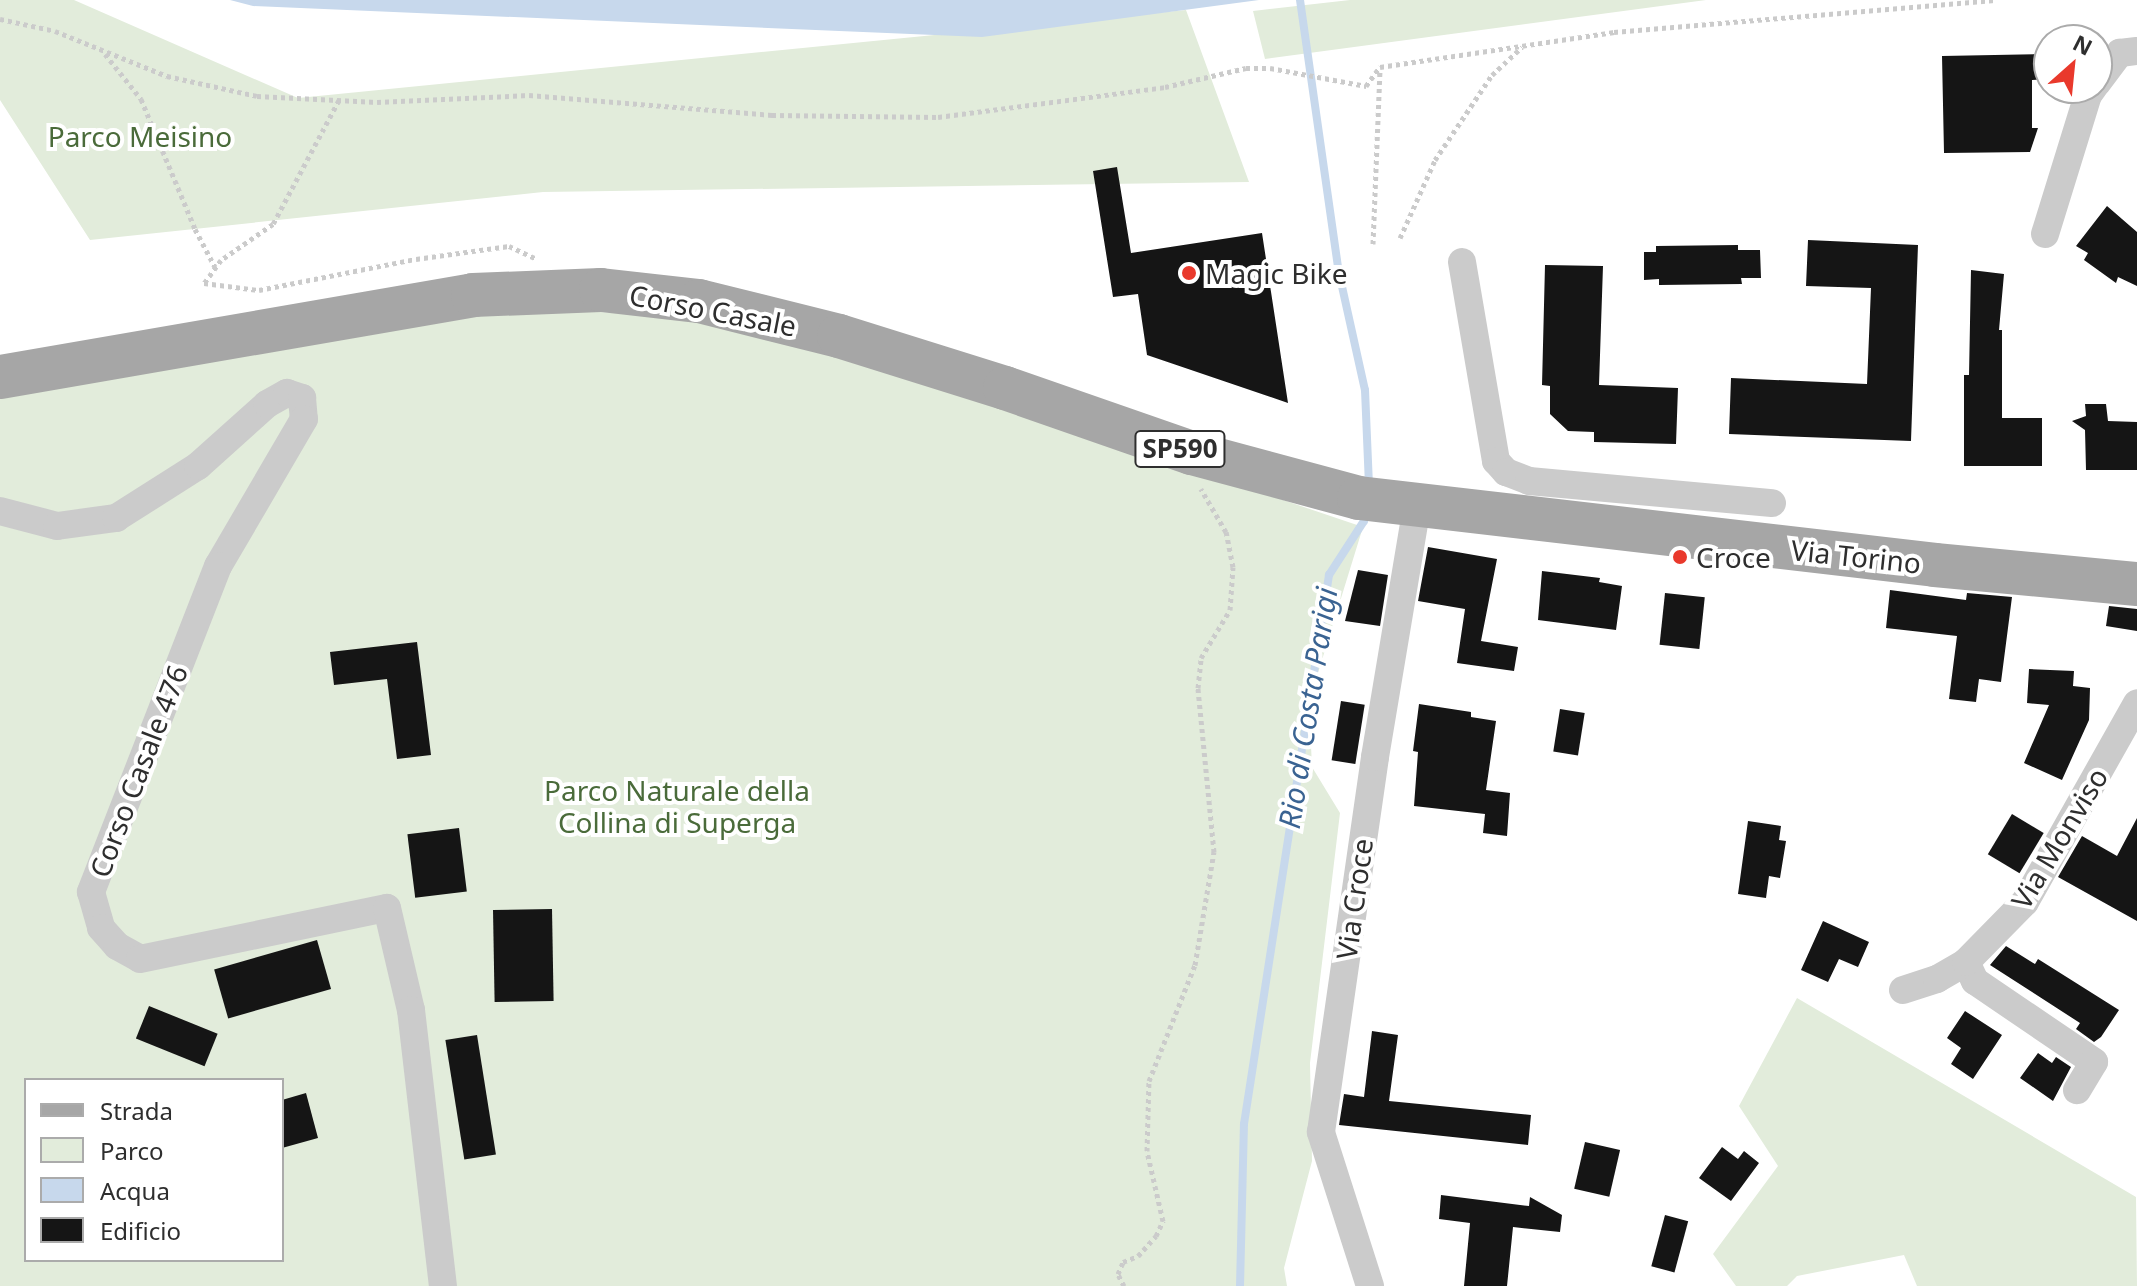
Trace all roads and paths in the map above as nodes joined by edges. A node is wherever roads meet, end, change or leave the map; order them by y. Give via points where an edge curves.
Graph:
1 (1995, 0) edge
2 (0, 19) edge
3 (1523, 46) junction
4 (102, 50) junction
5 (2137, 51) edge
6 (2113, 62) edge
7 (1380, 67) junction
8 (339, 100) junction
9 (2085, 104) edge
10 (2045, 234) dead end
11 (1400, 238) dead end
12 (1373, 244) dead end
13 (1462, 262) dead end
14 (215, 267) junction
15 (551, 292) junction
16 (0, 377) edge
17 (1192, 453) junction
18 (1387, 503) junction
19 (1772, 503) dead end
20 (0, 511) edge
21 (1676, 516) junction
22 (2137, 584) edge
23 (2137, 703) edge
24 (1966, 962) junction
25 (1903, 990) dead end
26 (2077, 1090) dead end
27 (443, 1286) edge
28 (1124, 1286) edge
29 (1370, 1286) edge

1 - 3 path via 1614,32
2 - 4 path via 55,31
3 - 7 path
3 - 11 path via 1492,75 1435,160
4 - 8 path via 167,76 257,96
4 - 14 path via 141,99
5 - 6 street via 2120,53
7 - 8 path via 1366,86 1246,68 1165,87 938,117 772,115 529,95
7 - 12 path
8 - 14 path via 273,224
9 - 10 street
13 - 21 street via 1481,402 1496,461 1506,472 1529,481
14 - 15 path via 204,283 259,290 509,246 534,256
15 - 16 main road, Corso Casale via 473,295
15 - 17 main road, Corso Casale / SP590 via 601,290 699,301 839,336
17 - 18 main road, Corso Casale / SP590
17 - 28 path via 1199,485 1226,532 1233,567 1230,610 1201,658 1198,688 1214,852 1195,965 1149,1081 1147,1151 1163,1221 1138,1256 1123,1262 1118,1274
18 - 21 main road, Via Torino / SP590
18 - 29 street, Via Croce via 1375,757 1321,1132
19 - 21 street
20 - 27 street, Corso Casale 476 via 57,526 116,518 198,466 267,404 287,393 302,398 304,419 218,566 91,892 101,928 117,946 140,959 387,908 411,1010
21 - 22 main road, Via Torino / SP590
23 - 24 street, Via Monviso via 2025,902
24 - 25 street, Via Monviso
24 - 26 street via 1975,981 2094,1062

